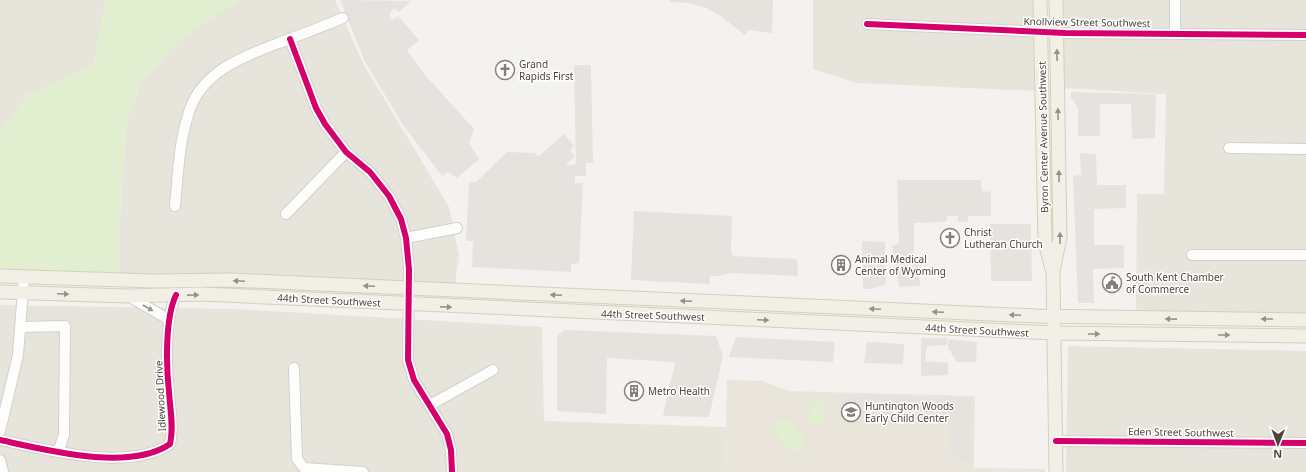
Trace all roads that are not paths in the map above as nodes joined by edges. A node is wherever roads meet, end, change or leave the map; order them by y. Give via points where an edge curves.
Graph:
1 (1040, 0) edge
2 (1056, 0) edge
3 (1175, 0) edge
4 (343, 18) dead end
5 (867, 24) dead end
6 (1041, 31) junction
7 (1056, 32) junction
8 (1175, 33) junction
9 (1306, 35) edge
10 (290, 39) junction
11 (1229, 148) dead end
12 (1306, 149) edge
13 (346, 152) junction
14 (175, 206) dead end
15 (286, 214) dead end
16 (457, 228) dead end
17 (406, 238) junction
18 (1192, 255) dead end
19 (1306, 255) edge
20 (1053, 273) junction
21 (0, 276) edge
22 (24, 276) junction
23 (408, 287) junction
24 (0, 292) edge
25 (24, 293) junction
26 (176, 295) junction
27 (128, 296) junction
28 (613, 297) junction
29 (407, 304) junction
30 (592, 312) junction
31 (1054, 317) junction
32 (168, 319) junction
33 (1306, 320) edge
34 (20, 327) junction
35 (1054, 333) junction
36 (1306, 336) edge
37 (294, 368) dead end
38 (493, 370) dead end
39 (430, 405) junction
40 (0, 431) edge
41 (0, 440) edge
42 (1056, 441) junction
43 (1306, 443) edge
44 (58, 452) junction
45 (0, 460) edge
46 (3, 472) edge
47 (363, 472) edge
48 (452, 472) edge
49 (1056, 472) edge

1 - 6 main road, Byron Center Avenue Southwest
2 - 7 main road, Byron Center Avenue Southwest
3 - 8 street
4 - 10 street
5 - 6 street, Knollview Street Southwest
6 - 7 street, Knollview Street Southwest
6 - 20 main road, Byron Center Avenue Southwest via 1045,242
7 - 8 street, Knollview Street Southwest
20 -> 7 main road, Byron Center Avenue Southwest via 1060,238
8 - 9 street, Knollview Street Southwest
10 - 13 street via 316,108 336,141
10 - 14 street via 232,63 213,77 198,93 186,123
11 - 12 street
13 - 15 street
13 - 17 street via 370,172 389,196 401,220
16 - 17 street
17 - 23 street
18 - 19 street
20 - 31 main road, Byron Center Avenue Southwest
21 - 22 main road, 44th Street Southwest
23 -> 22 main road, 44th Street Southwest
22 - 25 street
28 -> 23 main road, 44th Street Southwest
23 - 29 street
24 - 25 main road, 44th Street Southwest
25 -> 27 main road, 44th Street Southwest
25 - 34 street
26 - 27 main road, 44th Street Southwest
26 -> 29 main road, 44th Street Southwest
26 - 32 street, Idlewood Drive
27 -> 32 street
28 - 30 main road via 604,307
31 -> 28 main road, 44th Street Southwest
29 -> 30 main road, 44th Street Southwest
29 - 39 street via 408,360 414,380
30 -> 35 main road, 44th Street Southwest
33 -> 31 main road, 44th Street Southwest
31 - 35 main road, Byron Center Avenue Southwest
32 - 44 street, Idlewood Drive via 167,380 173,434 170,444 152,452 117,457 92,457
34 - 40 street via 18,355
34 - 44 street via 65,326 64,435
35 -> 36 main road, 44th Street Southwest
35 - 42 main road, Byron Center Avenue Southwest
37 - 47 street via 297,459 304,468
38 - 39 street
39 - 48 street via 447,434
41 - 44 street, Idlewood Drive
42 - 43 street, Eden Street Southwest
42 - 49 main road, Byron Center Avenue Southwest
45 - 46 street

